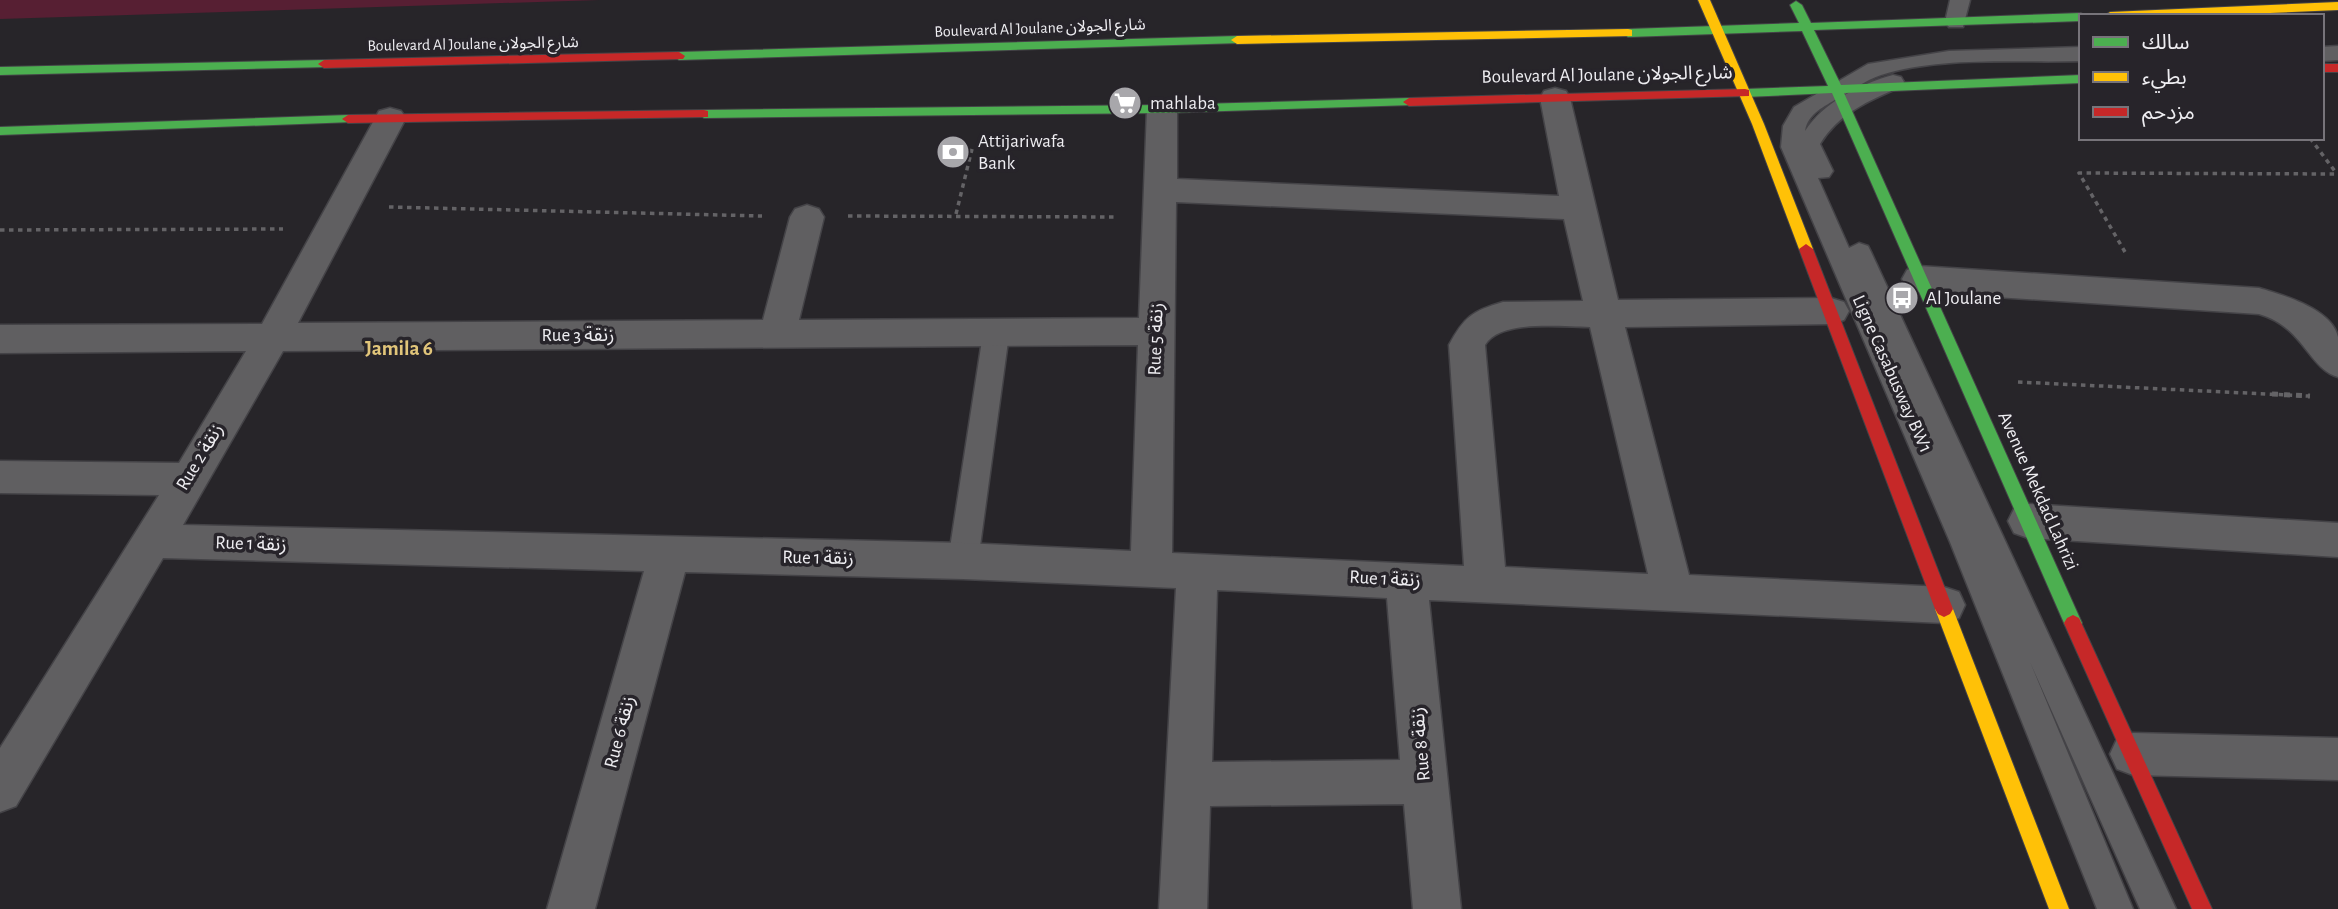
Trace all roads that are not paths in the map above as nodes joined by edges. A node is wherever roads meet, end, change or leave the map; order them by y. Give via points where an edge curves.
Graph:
1 (1703, 0) edge
2 (1794, 0) edge
3 (1960, 0) edge
4 (2338, 6) edge
5 (2156, 14) edge
6 (2079, 17) edge
7 (1956, 22) junction
8 (1805, 26) junction
9 (1714, 29) junction
10 (2079, 54) edge
11 (2079, 64) edge
12 (0, 71) edge
13 (2079, 79) edge
14 (1882, 87) junction
15 (1744, 93) junction
16 (1841, 97) junction
17 (1555, 98) junction
18 (1161, 109) junction
19 (390, 118) junction
20 (0, 131) edge
21 (1159, 203) junction
22 (1578, 208) junction
23 (807, 217) road end
24 (1919, 279) junction
25 (1831, 311) junction
26 (1604, 312) junction
27 (1156, 331) junction
28 (996, 334) junction
29 (274, 335) junction
30 (777, 335) junction
31 (0, 339) edge
32 (2338, 363) edge
33 (0, 477) edge
34 (187, 479) junction
35 (2028, 521) junction
36 (2338, 540) edge
37 (150, 541) junction
38 (669, 555) junction
39 (963, 561) junction
40 (1151, 569) junction
41 (1197, 571) junction
42 (1406, 580) junction
43 (1486, 584) junction
44 (1673, 593) junction
45 (1944, 605) junction
46 (2133, 754) junction
47 (2338, 759) edge
48 (1424, 782) junction
49 (1188, 784) junction
50 (0, 790) edge
51 (571, 909) edge
52 (1183, 909) edge
53 (1437, 909) edge
54 (2059, 909) edge
55 (2115, 909) edge
56 (2158, 909) edge
57 (2202, 909) edge

1 - 9 main road
2 - 8 main road, Avenue Mekdad Lahrizi
3 - 7 lane
4 - 5 main road
6 - 7 main road, Boulevard Al Joulane شارع الجولان
7 - 8 main road, Boulevard Al Joulane شارع الجولان
8 - 9 main road, Boulevard Al Joulane شارع الجولان
8 - 16 main road, Avenue Mekdad Lahrizi
9 - 12 main road, Boulevard Al Joulane شارع الجولان
9 - 15 main road
10 - 16 lane, Ligne Casabusway BW1 via 1922,62 1875,69 1847,81
11 - 14 lane, Ligne Casabusway BW1 via 1937,70
13 - 14 main road
14 - 16 lane, Ligne Casabusway BW1
15 - 16 main road, Boulevard Al Joulane شارع الجولان
15 - 17 main road, Boulevard Al Joulane شارع الجولان
15 - 25 main road
16 - 24 main road, Avenue Mekdad Lahrizi
16 - 55 lane, Ligne Casabusway BW1 via 1803,108 1791,129 1793,147 1965,542
16 - 56 lane, Ligne Casabusway BW1 via 1808,144
17 - 18 main road, Boulevard Al Joulane شارع الجولان
17 - 22 street
18 - 19 main road, Boulevard Al Joulane شارع الجولان
18 - 21 street, Rue 5 زنقة
19 - 20 main road, Boulevard Al Joulane شارع الجولان
19 - 29 street, Rue 2 زنقة
21 - 22 street
21 - 27 street, Rue 5 زنقة
22 - 26 street
23 - 30 street
24 - 32 street via 2259,301 2288,308 2308,320
24 - 35 main road, Avenue Mekdad Lahrizi
25 - 26 street
25 - 45 main road
26 - 43 street via 1503,315 1478,326 1467,345
26 - 44 street
27 - 28 street, Rue 3 زنقة
27 - 40 street, Rue 5 زنقة
28 - 30 street, Rue 3 زنقة
28 - 39 lane
29 - 30 street, Rue 3 زنقة
29 - 31 street, Rue 3 زنقة
29 - 34 street, Rue 2 زنقة
33 - 34 street
34 - 37 street, Rue 2 زنقة
35 - 36 street
35 - 46 main road, Avenue Mekdad Lahrizi
37 - 38 street, Rue 1 زنقة
37 - 50 street, Rue 2 زنقة
38 - 39 street, Rue 1 زنقة
38 - 51 street, Rue 6 زنقة
39 - 40 street, Rue 1 زنقة
40 - 41 street, Rue 1 زنقة
41 - 42 street, Rue 1 زنقة
41 - 49 street
42 - 43 street, Rue 1 زنقة
42 - 48 street, Rue 8 زنقة
43 - 44 street, Rue 1 زنقة
44 - 45 street, Rue 1 زنقة
45 - 54 main road
46 - 47 street
46 - 57 main road, Avenue Mekdad Lahrizi
48 - 49 street
48 - 53 street, Rue 8 زنقة
49 - 52 street

